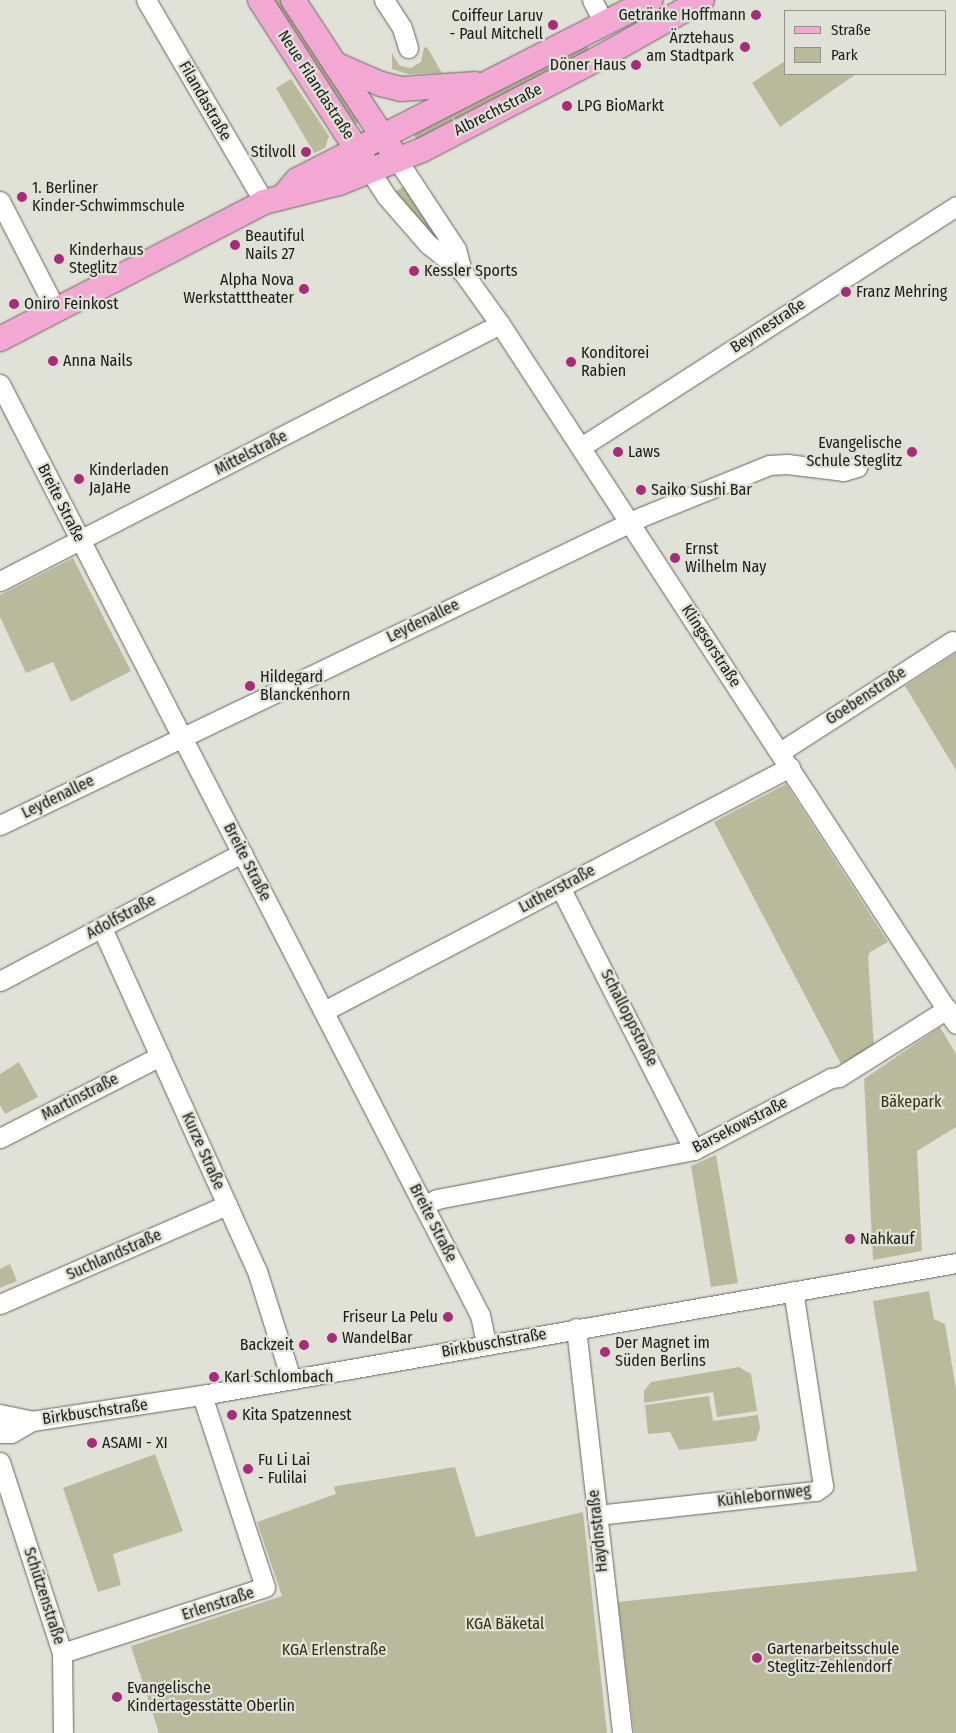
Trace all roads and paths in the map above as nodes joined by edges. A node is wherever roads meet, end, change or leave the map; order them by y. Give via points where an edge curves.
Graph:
1 (146, 0) edge
2 (260, 0) edge
3 (293, 0) edge
4 (384, 0) edge
5 (592, 0) edge
6 (651, 0) edge
7 (702, 0) edge
8 (610, 21) junction
9 (629, 42) junction
10 (408, 48) dead end
11 (333, 63) junction
12 (492, 82) junction
13 (383, 138) junction
14 (358, 150) junction
15 (398, 161) junction
16 (370, 171) junction
17 (274, 199) junction
18 (0, 201) edge
19 (956, 206) edge
20 (462, 271) junction
21 (56, 310) junction
22 (500, 324) junction
23 (0, 339) edge
24 (0, 384) edge
25 (580, 447) junction
26 (857, 467) dead end
27 (630, 522) junction
28 (80, 540) junction
29 (0, 581) edge
30 (952, 641) dead end
31 (182, 736) junction
32 (785, 760) junction
33 (0, 825) edge
34 (242, 853) junction
35 (560, 888) junction
36 (102, 928) junction
37 (0, 981) edge
38 (324, 1011) junction
39 (951, 1016) edge
40 (160, 1056) junction
41 (0, 1138) edge
42 (694, 1150) junction
43 (423, 1204) junction
44 (227, 1205) junction
45 (956, 1263) edge
46 (793, 1291) junction
47 (0, 1304) edge
48 (576, 1328) junction
49 (486, 1344) junction
50 (291, 1380) junction
51 (202, 1395) junction
52 (0, 1414) edge
53 (32, 1421) junction
54 (0, 1433) edge
55 (0, 1462) edge
56 (597, 1515) junction
57 (62, 1653) junction
58 (63, 1733) edge
59 (622, 1733) edge

1 - 17 street, Filandastraße
2 - 14 main road, Neue Filandastraße
3 - 11 main road, Neue Filandastraße
4 - 10 street via 402,28
5 - 8 street
6 - 8 main road, Albrechtstraße
7 - 9 main road, Albrechtstraße
8 - 9 main road
8 - 12 main road, Albrechtstraße
9 - 15 main road, Albrechtstraße
11 - 12 main road via 380,84 401,89 439,89
11 - 13 main road, Neue Filandastraße
12 - 13 main road, Albrechtstraße
13 - 14 main road, Albrechtstraße
13 - 15 main road, Neue Filandastraße
14 - 16 main road, Neue Filandastraße
14 - 17 main road, Albrechtstraße via 297,180
15 - 16 main road, Albrechtstraße
15 - 20 street, Klingsorstraße via 456,249
16 - 17 main road, Albrechtstraße via 339,183
16 - 20 street, Klingsorstraße via 428,244
17 - 21 main road, Albrechtstraße
18 - 21 street
19 - 25 street, Beymestraße
20 - 22 street, Klingsorstraße
21 - 23 main road, Albrechtstraße
22 - 25 street, Klingsorstraße
22 - 28 street, Mittelstraße
24 - 28 street, Breite Straße
25 - 27 street, Klingsorstraße
26 - 27 street, Leydenallee via 843,472 787,464 769,465
27 - 31 street, Leydenallee
27 - 32 street, Klingsorstraße
28 - 29 street, Mittelstraße
28 - 31 street, Breite Straße
30 - 32 street, Goebenstraße
31 - 33 street, Leydenallee
31 - 34 street, Breite Straße
32 - 35 street, Lutherstraße
32 - 39 street, Klingsorstraße
34 - 36 street, Adolfstraße
34 - 38 street, Breite Straße
35 - 38 street, Lutherstraße
35 - 42 street, Schalloppstraße
36 - 37 street, Adolfstraße
36 - 40 street, Kurze Straße
38 - 43 street, Breite Straße
39 - 42 street, Barsekowstraße
40 - 41 street, Martinstraße
40 - 44 street, Kurze Straße
42 - 43 street, Barsekowstraße
43 - 49 street, Breite Straße via 480,1315
44 - 47 street, Suchlandstraße
44 - 50 street, Kurze Straße via 257,1271
45 - 46 street, Birkbuschstraße
46 - 48 street, Birkbuschstraße
46 - 56 street, Kühlebornweg via 823,1486 816,1491
48 - 49 street, Birkbuschstraße
48 - 56 street, Haydnstraße
49 - 50 street, Birkbuschstraße
50 - 51 street, Birkbuschstraße
51 - 53 street, Birkbuschstraße
51 - 57 street, Erlenstraße via 265,1587
52 - 53 street, Birkbuschstraße
53 - 54 street, Birkbuschstraße via 11,1433
55 - 57 street, Schützenstraße
56 - 59 street, Haydnstraße
57 - 58 street, Schützenstraße

